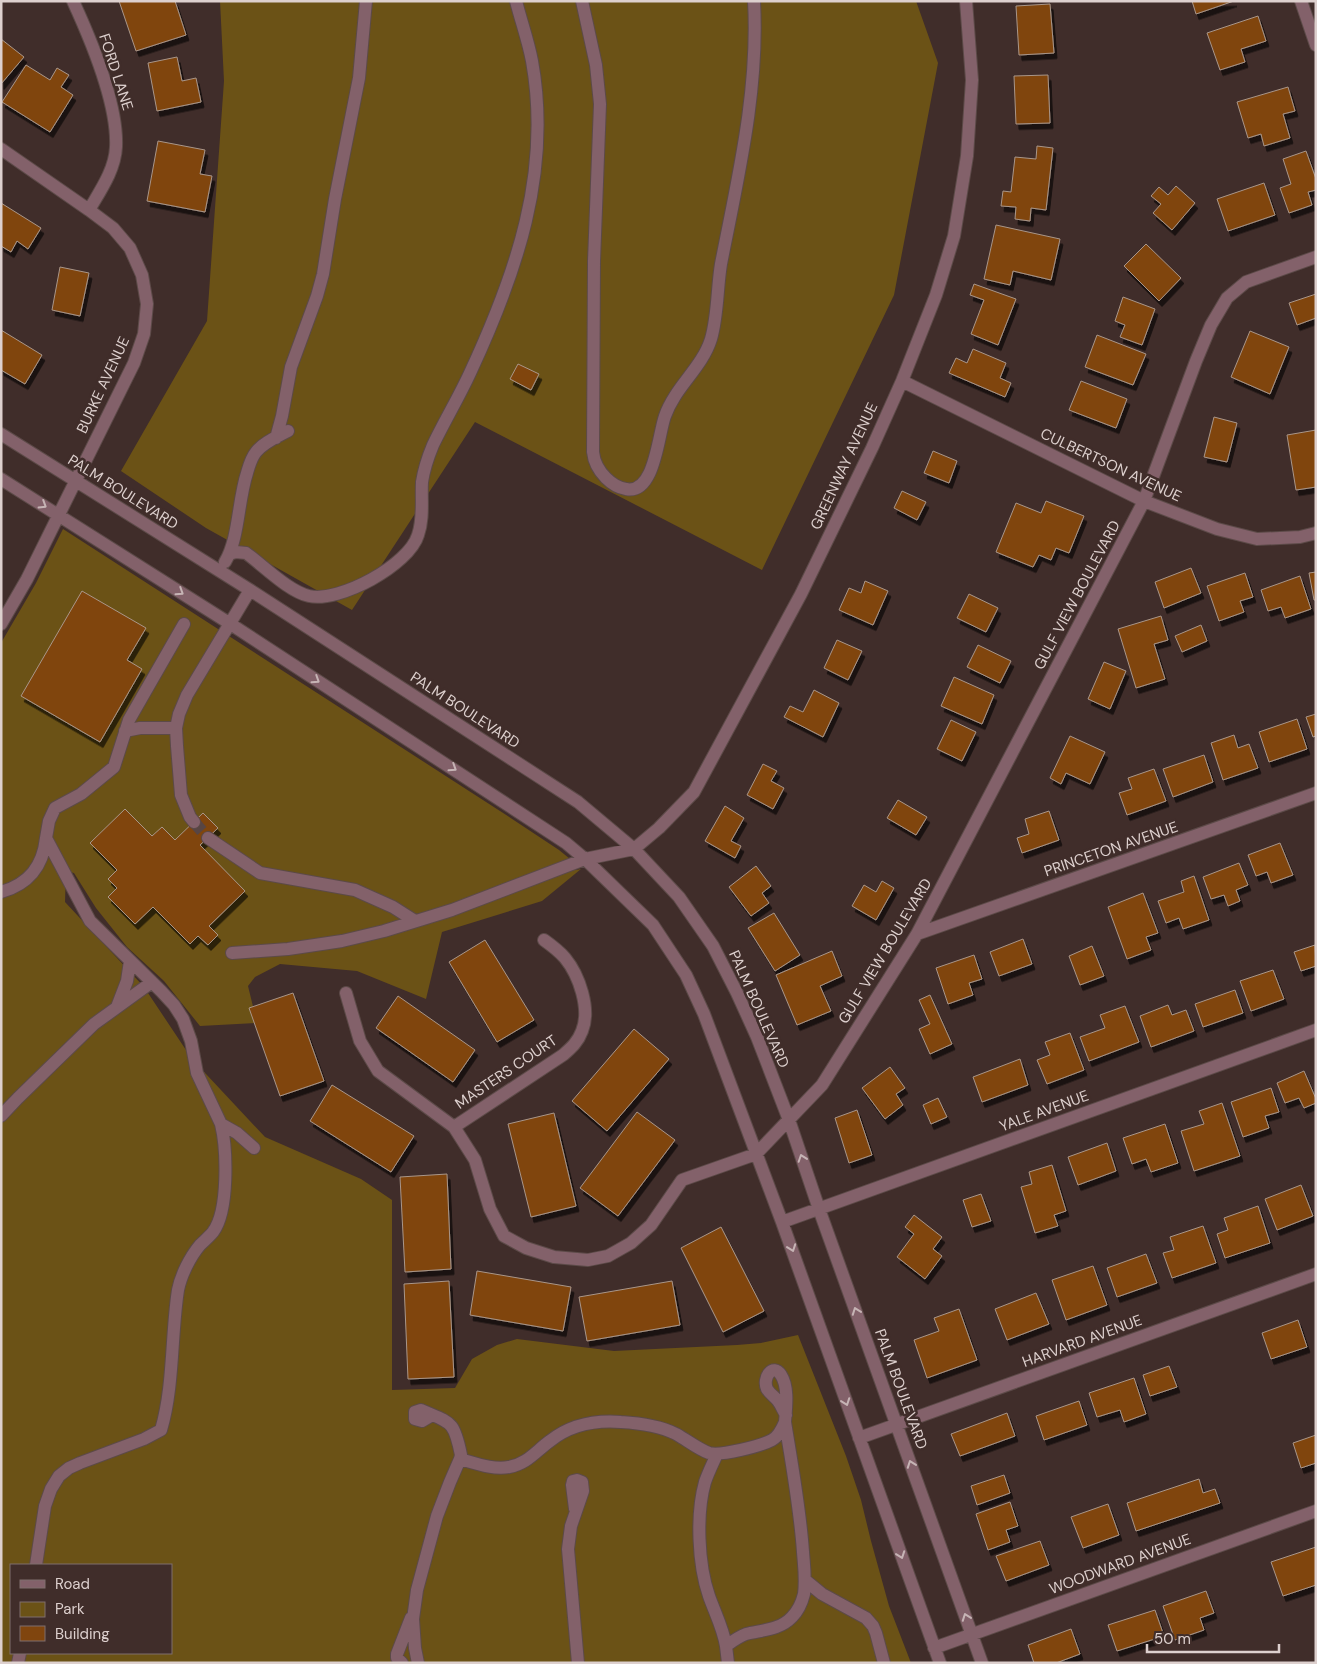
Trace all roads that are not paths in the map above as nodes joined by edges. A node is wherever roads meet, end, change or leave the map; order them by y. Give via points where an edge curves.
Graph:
1 (73, 1) edge
2 (366, 1) edge
3 (516, 1) edge
4 (582, 1) edge
5 (754, 1) edge
6 (966, 1) edge
7 (1301, 1) edge
8 (1316, 45) edge
9 (1, 150) edge
10 (89, 210) junction
11 (1316, 257) edge
12 (902, 381) junction
13 (288, 431) dead end
14 (1, 434) edge
15 (276, 438) junction
16 (1, 479) edge
17 (75, 481) junction
18 (1144, 502) junction
19 (59, 515) junction
20 (1316, 533) edge
21 (250, 590) junction
22 (229, 623) junction
23 (1, 624) edge
24 (184, 624) dead end
25 (176, 728) junction
26 (125, 731) junction
27 (1316, 793) edge
28 (194, 822) tunnel mouth
29 (46, 838) junction
30 (208, 838) tunnel mouth
31 (634, 849) junction
32 (584, 859) junction
33 (1, 892) edge
34 (415, 921) junction
35 (917, 934) junction
36 (544, 940) dead end
37 (232, 953) dead end
38 (130, 961) junction
39 (152, 982) junction
40 (346, 993) dead end
41 (116, 1009) junction
42 (1316, 1030) edge
43 (1, 1116) edge
44 (789, 1120) junction
45 (221, 1124) junction
46 (454, 1126) junction
47 (254, 1148) dead end
48 (756, 1154) junction
49 (819, 1209) junction
50 (782, 1222) junction
51 (1316, 1274) edge
52 (432, 1415) dead end
53 (896, 1424) junction
54 (859, 1438) junction
55 (717, 1454) junction
56 (460, 1459) junction
57 (575, 1509) dead end
58 (1316, 1511) edge
59 (36, 1564) edge
60 (805, 1580) junction
61 (414, 1613) junction
62 (972, 1635) junction
63 (726, 1646) junction
64 (934, 1648) junction
65 (415, 1661) edge
66 (402, 1663) edge
67 (578, 1663) edge
68 (728, 1663) edge
69 (884, 1663) edge
70 (940, 1663) edge
71 (982, 1663) edge

1 - 10 street, FORD LANE via 104,79 114,116 116,148 108,178
2 - 15 street via 358,88 323,274 291,367
3 - 15 street via 534,75 537,127 531,202 507,288 424,468 421,525 416,542 378,576 345,591 320,597 301,593 246,553 236,552 227,558 251,460 261,447
4 - 5 street via 596,65 600,104 592,452 607,479 628,490 638,488 649,476 667,410 702,359 712,337 721,265 749,113 754,58
6 - 12 street, GREENWAY AVENUE via 971,99 967,156 954,236 936,295
7 - 8 street
9 - 10 street, BURKE AVENUE
10 - 17 street, BURKE AVENUE via 113,228 130,248 142,275 147,304 144,334 134,363
11 - 18 street, GULF VIEW BOULEVARD via 1246,282 1226,298 1200,352
12 - 18 street, CULBERTSON AVENUE
12 - 31 street, GREENWAY AVENUE via 801,594 694,792
13 - 15 street
14 - 17 street, PALM BOULEVARD
16 -> 19 street
17 - 19 street, BURKE AVENUE
17 - 21 street, PALM BOULEVARD
18 - 20 street, CULBERTSON AVENUE via 1217,529 1257,538 1300,537
18 - 35 street, GULF VIEW BOULEVARD
19 -> 22 street
19 - 23 street, BURKE AVENUE
21 - 22 street
21 - 31 street, PALM BOULEVARD via 578,802
22 - 25 street via 186,695
22 -> 32 street via 507,803
24 - 26 street
25 - 26 street
25 - 28 street via 181,795
26 - 29 street via 114,766 81,794 55,808 48,821
27 - 35 street, PRINCETON AVENUE
29 - 33 street via 43,857 34,872
29 - 38 street via 90,921
30 - 34 street via 260,873 355,890
31 - 32 street, GREENWAY AVENUE
31 - 44 street, PALM BOULEVARD via 679,897 713,946 738,993
32 - 34 street, GREENWAY AVENUE
32 - 48 street via 653,925 686,975 704,1014
34 - 37 street, GREENWAY AVENUE via 342,941
35 - 44 street, GULF VIEW BOULEVARD via 822,1085
36 - 46 street, MASTERS COURT via 565,958 580,983 584,1005 583,1030 574,1046 563,1056
38 - 39 street
38 - 41 street
39 - 41 street
39 - 45 street via 174,1005 185,1024 197,1074
40 - 46 street, GULF VIEW BOULEVARD via 360,1041 378,1071
41 - 43 street via 81,1036
42 - 49 street, YALE AVENUE
44 - 48 street, GULF VIEW BOULEVARD
49 -> 44 street, PALM BOULEVARD
45 - 47 street via 238,1133
45 - 59 street via 225,1169 221,1213 213,1232 193,1255 178,1289 161,1430 80,1463 59,1476 45,1506
46 - 48 street, GULF VIEW BOULEVARD via 475,1160 490,1209 504,1236 526,1248 554,1257 588,1260 608,1256 631,1243 651,1225 682,1180
48 - 50 street
49 - 50 street, YALE AVENUE
53 -> 49 street, PALM BOULEVARD
50 -> 54 street
51 - 53 street, HARVARD AVENUE
52 - 56 street via 441,1417 453,1428
53 - 54 street, HARVARD AVENUE
62 -> 53 street, PALM BOULEVARD
54 -> 64 street
55 - 56 street via 666,1430 632,1423 596,1422 563,1432 516,1466 500,1468
55 - 60 street via 773,1440 786,1419
55 - 63 street via 705,1481 700,1546 706,1584 722,1625
56 - 61 street via 437,1516
57 - 67 street via 568,1549
58 - 62 street, WOODWARD AVENUE
60 - 63 street via 801,1603 792,1618 768,1630 741,1636
60 - 69 street via 822,1594 866,1618 876,1633
61 - 65 street
61 - 66 street via 397,1654
62 - 64 street, WOODWARD AVENUE
62 - 71 street, PALM BOULEVARD
63 - 68 street
64 - 70 street

